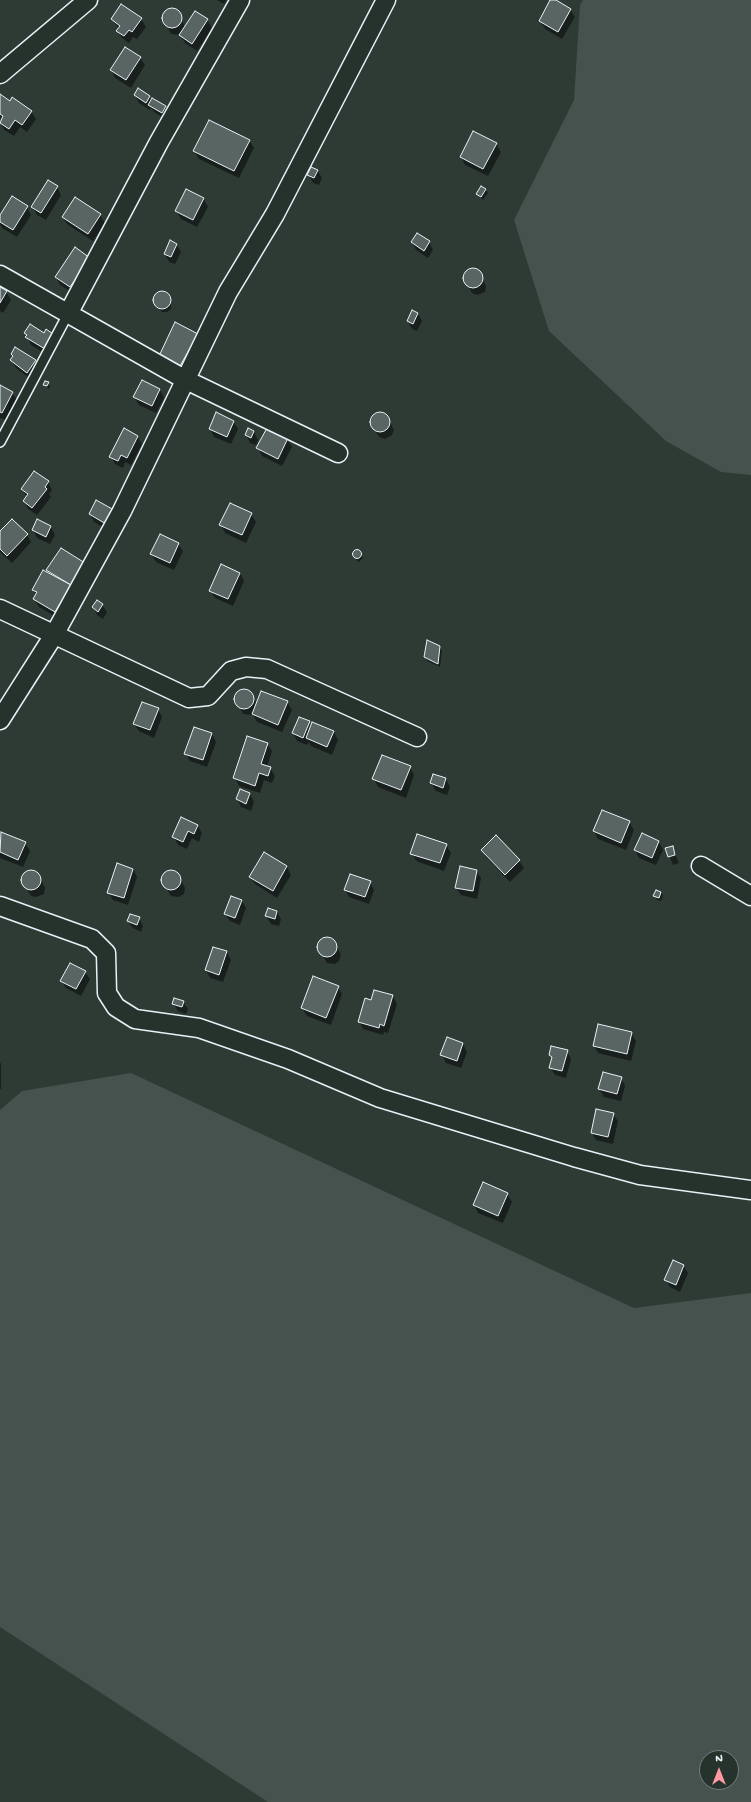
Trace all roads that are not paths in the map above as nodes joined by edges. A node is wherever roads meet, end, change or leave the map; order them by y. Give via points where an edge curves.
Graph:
1 (88, 0) edge
2 (240, 0) edge
3 (386, 0) edge
4 (0, 74) edge
5 (0, 275) edge
6 (68, 314) junction
7 (184, 379) junction
8 (0, 442) edge
9 (338, 453) dead end
10 (0, 609) edge
11 (54, 635) junction
12 (0, 720) edge
13 (417, 737) dead end
14 (701, 866) dead end
15 (751, 896) edge
16 (0, 906) edge
17 (751, 1190) edge

1 - 4 street
2 - 6 street via 159,142
3 - 7 street via 275,214 228,292
5 - 6 street
6 - 7 street
6 - 8 lane
7 - 9 street
7 - 11 street via 122,511
10 - 11 street
11 - 12 street
11 - 13 street via 189,698 208,696 231,671 246,667 267,669
14 - 15 street
16 - 17 street via 92,939 106,953 107,993 116,1007 135,1019 199,1028 288,1059 380,1098 574,1157 640,1175

